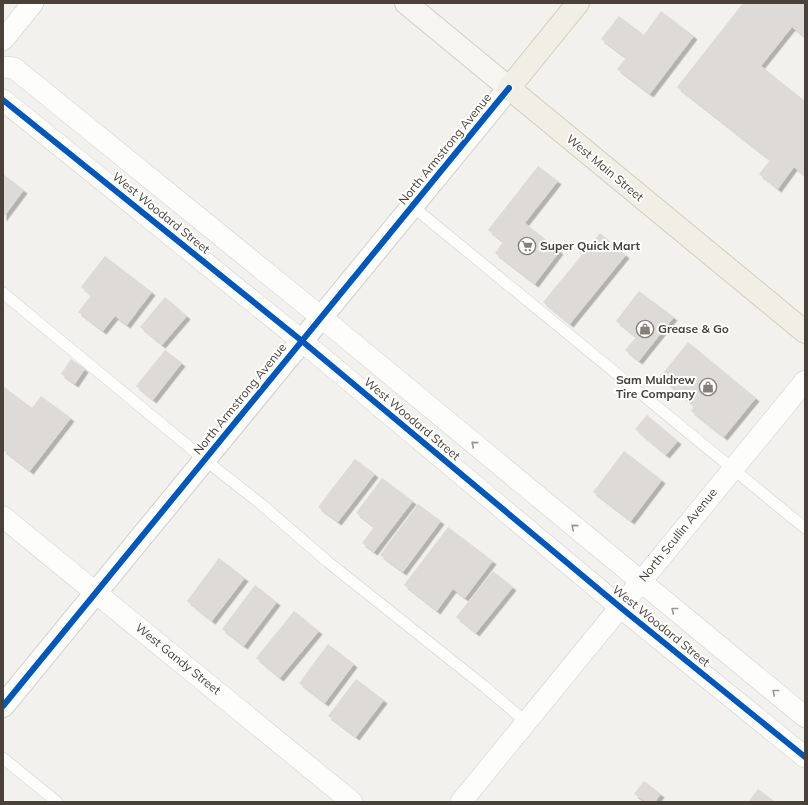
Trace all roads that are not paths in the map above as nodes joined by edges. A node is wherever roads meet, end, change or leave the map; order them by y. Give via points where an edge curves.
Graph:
1 (33, 3) edge
2 (406, 3) edge
3 (578, 3) edge
4 (3, 40) edge
5 (3, 67) edge
6 (509, 88) junction
7 (3, 100) edge
8 (412, 206) junction
9 (3, 293) edge
10 (321, 317) junction
11 (805, 332) edge
12 (302, 341) junction
13 (805, 380) edge
14 (205, 460) junction
15 (733, 469) junction
16 (3, 517) edge
17 (805, 528) edge
18 (641, 582) junction
19 (96, 592) junction
20 (620, 607) junction
21 (3, 706) edge
22 (805, 717) edge
23 (526, 722) junction
24 (805, 757) edge
25 (3, 758) edge
26 (57, 802) edge
27 (352, 802) edge
28 (461, 802) edge

1 - 4 street
2 - 6 main road, West Main Street
3 - 6 main road
5 - 10 street, West Woodard Street via 14,68
6 - 8 street, North Armstrong Avenue
6 - 11 main road, West Main Street
7 - 12 street, West Woodard Street
8 - 10 street, North Armstrong Avenue
8 - 15 lane
9 - 14 lane
10 - 12 street, North Armstrong Avenue
18 -> 10 street, West Woodard Street
12 - 14 street, North Armstrong Avenue
12 - 20 street, West Woodard Street
13 - 15 street, North Scullin Avenue
14 - 19 street, North Armstrong Avenue
14 - 23 lane
15 - 17 lane
15 - 18 street, North Scullin Avenue
16 - 19 street, West Gandy Street
18 - 20 street, North Scullin Avenue
22 -> 18 street, West Woodard Street
19 - 21 street, North Armstrong Avenue
19 - 27 street, West Gandy Street
20 - 23 street, North Scullin Avenue
20 - 24 street, West Woodard Street
23 - 28 street, North Scullin Avenue
25 - 26 lane

